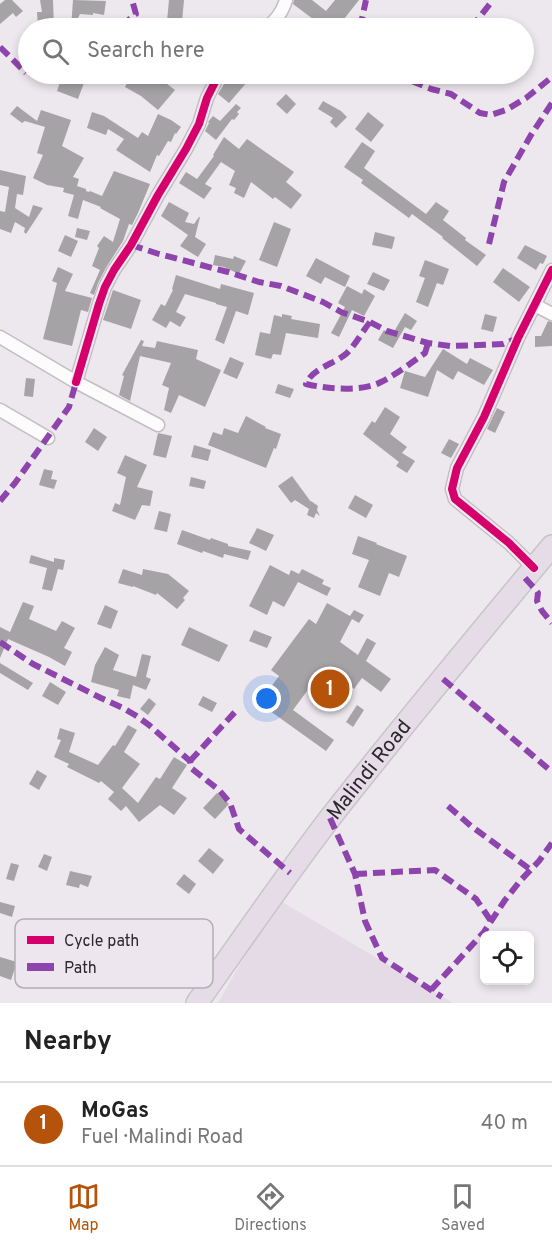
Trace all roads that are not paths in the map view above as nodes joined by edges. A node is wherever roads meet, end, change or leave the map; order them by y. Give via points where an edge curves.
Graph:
1 (286, 0) edge
2 (277, 18) edge
3 (214, 84) edge
4 (552, 270) edge
5 (535, 305) junction
6 (552, 314) edge
7 (0, 337) edge
8 (76, 382) junction
9 (0, 410) edge
10 (158, 425) dead end
11 (48, 438) dead end
12 (552, 546) edge
13 (534, 568) junction
14 (213, 980) edge
15 (207, 988) edge
16 (197, 1003) edge

1 - 2 street
3 - 8 street via 186,149 105,287
4 - 5 street
5 - 6 street
5 - 13 street via 457,468 452,489 454,499
7 - 8 street
8 - 10 street
9 - 11 street
12 - 13 highway, Malindi Road
13 - 14 highway, Malindi Road via 330,818
15 - 16 highway, Malindi Road

